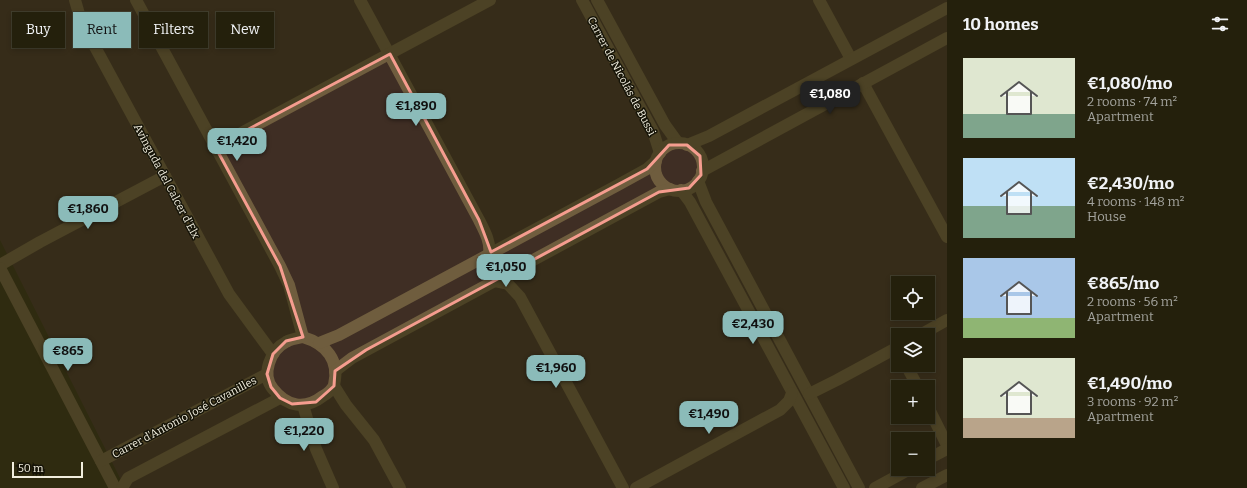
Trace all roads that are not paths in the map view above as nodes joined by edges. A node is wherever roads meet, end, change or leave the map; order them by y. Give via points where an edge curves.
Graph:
1 (75, 0) edge
2 (136, 0) edge
3 (360, 0) edge
4 (490, 0) edge
5 (582, 0) edge
6 (597, 0) edge
7 (819, 0) edge
8 (947, 8) edge
9 (947, 38) edge
10 (390, 54) junction
11 (851, 59) junction
12 (863, 83) junction
13 (683, 144) junction
14 (218, 150) junction
15 (658, 157) junction
16 (165, 176) junction
17 (700, 176) junction
18 (676, 190) junction
19 (947, 237) edge
20 (488, 254) junction
21 (0, 266) edge
22 (494, 281) junction
23 (947, 320) edge
24 (933, 328) edge
25 (303, 337) junction
26 (319, 343) junction
27 (891, 351) edge
28 (273, 354) junction
29 (335, 371) junction
30 (267, 374) junction
31 (334, 386) junction
32 (792, 393) junction
33 (809, 394) junction
34 (280, 398) junction
35 (303, 405) junction
36 (935, 421) edge
37 (947, 444) edge
38 (947, 449) edge
39 (935, 455) edge
40 (101, 461) junction
41 (947, 475) edge
42 (897, 476) edge
43 (115, 488) edge
44 (122, 488) edge
45 (333, 488) edge
46 (400, 488) edge
47 (623, 488) edge
48 (636, 488) edge
49 (844, 488) edge
50 (859, 488) edge
51 (875, 488) edge
52 (922, 488) edge

1 - 16 street, Avinguda del Calcer d'Elx via 81,21
2 - 14 street
3 - 10 street
4 - 10 street
5 - 15 street, Carrer de Nicolás de Bussi via 653,131
6 - 13 street, Carrer de Nicolás de Bussi via 665,125
7 - 11 street
8 - 11 street
9 - 12 street
10 - 14 street via 246,130
10 - 20 street via 482,227 490,248
11 - 13 street via 709,136
12 - 17 street
12 - 19 street
13 - 15 street via 669,145
13 - 17 street via 695,150 700,156
14 - 25 street via 280,266 289,286
15 - 18 street via 654,167 657,177 662,184
15 - 20 street via 647,169
16 - 21 street
16 - 28 street, Avinguda del Calcer d'Elx via 229,294
17 - 18 street via 689,188
17 - 33 street via 702,196
18 - 22 street via 659,192
18 - 32 street via 690,202
20 - 26 street via 339,335
21 - 40 street
22 - 29 street via 352,358
22 - 47 street via 508,284 520,297
23 - 24 street
25 - 26 street
25 - 28 street via 286,341
26 - 29 street via 331,356
27 - 33 street
28 - 30 street
29 - 31 street
30 - 34 street via 271,387
30 - 40 street, Carrer d'Antonio José Cavanilles
31 - 35 street via 316,402
31 - 46 street via 374,440
32 - 48 street via 780,410
32 - 49 street
33 - 50 street
34 - 35 street via 292,404
34 - 44 street via 128,478
35 - 45 street via 316,449
36 - 37 street
38 - 39 street
40 - 43 street
41 - 52 street
42 - 51 street

